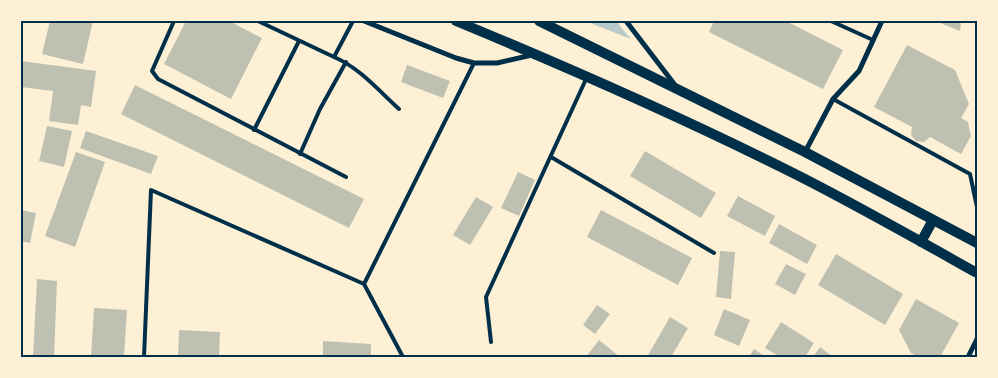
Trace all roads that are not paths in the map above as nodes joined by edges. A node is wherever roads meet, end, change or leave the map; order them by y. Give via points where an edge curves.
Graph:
1 (174, 21) edge
2 (258, 21) edge
3 (353, 21) edge
4 (364, 21) edge
5 (456, 21) edge
6 (539, 21) edge
7 (626, 21) edge
8 (831, 21) edge
9 (882, 21) edge
10 (873, 40) junction
11 (299, 41) junction
12 (535, 54) junction
13 (334, 57) junction
14 (346, 62) junction
15 (474, 63) junction
16 (587, 77) junction
17 (678, 90) junction
18 (833, 99) junction
19 (399, 109) dead end
20 (254, 130) junction
21 (805, 152) junction
22 (300, 154) junction
23 (551, 157) junction
24 (346, 177) dead end
25 (977, 207) edge
26 (933, 220) junction
27 (921, 242) junction
28 (977, 243) edge
29 (714, 254) dead end
30 (977, 273) edge
31 (364, 284) junction
32 (977, 339) edge
33 (491, 342) dead end
34 (144, 357) edge
35 (403, 357) edge
36 (968, 357) edge

1 - 20 lane via 152,71 158,79
2 - 11 lane
3 - 13 lane
4 - 15 street
5 - 12 main road
6 - 17 main road
7 - 17 street
8 - 10 lane
9 - 10 street
10 - 18 street via 859,71
11 - 13 lane
11 - 20 lane
12 - 15 street via 497,63
12 - 16 main road
13 - 14 lane
14 - 19 lane
14 - 22 lane
15 - 31 lane
16 - 23 lane
16 - 27 main road via 801,177
17 - 21 main road
18 - 21 street
18 - 25 lane via 970,174
20 - 22 lane
21 - 26 main road
22 - 24 lane
23 - 29 lane
23 - 33 lane via 486,297
26 - 27 main road
26 - 28 main road
27 - 30 main road
31 - 34 lane via 150,190
31 - 35 lane
32 - 36 street

